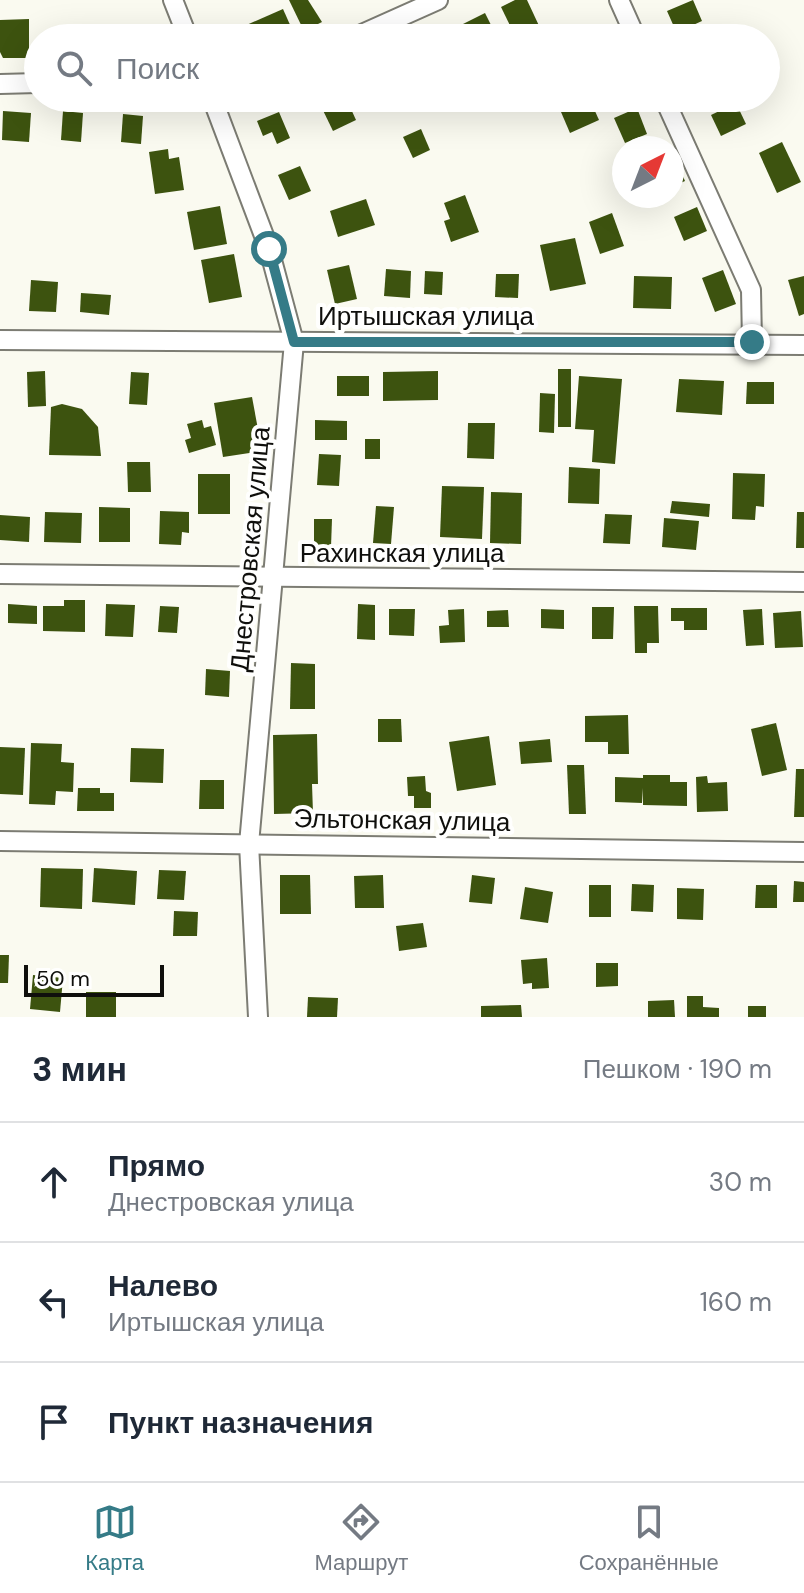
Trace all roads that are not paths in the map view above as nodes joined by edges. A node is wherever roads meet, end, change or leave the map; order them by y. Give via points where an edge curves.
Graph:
1 (173, 0) edge
2 (438, 0) edge
3 (619, 0) edge
4 (182, 24) edge
5 (384, 24) edge
6 (630, 24) edge
7 (24, 83) edge
8 (0, 84) edge
9 (217, 112) edge
10 (670, 112) edge
11 (0, 340) edge
12 (294, 342) junction
13 (752, 342) junction
14 (804, 345) edge
15 (0, 574) edge
16 (275, 578) junction
17 (804, 582) edge
18 (0, 841) edge
19 (249, 844) junction
20 (804, 852) edge
21 (258, 1017) edge

1 - 4 street
2 - 5 street
3 - 6 street
7 - 8 street
9 - 12 street, Днестровская улица via 269,249
10 - 13 street via 751,290
11 - 12 street, Иртышская улица
12 - 13 street, Иртышская улица
12 - 16 street, Днестровская улица
13 - 14 street, Иртышская улица
15 - 16 street, Рахинская улица
16 - 17 street, Рахинская улица
16 - 19 street, Днестровская улица
18 - 19 street, Эльтонская улица
19 - 20 street, Эльтонская улица
19 - 21 street, Днестровская улица

